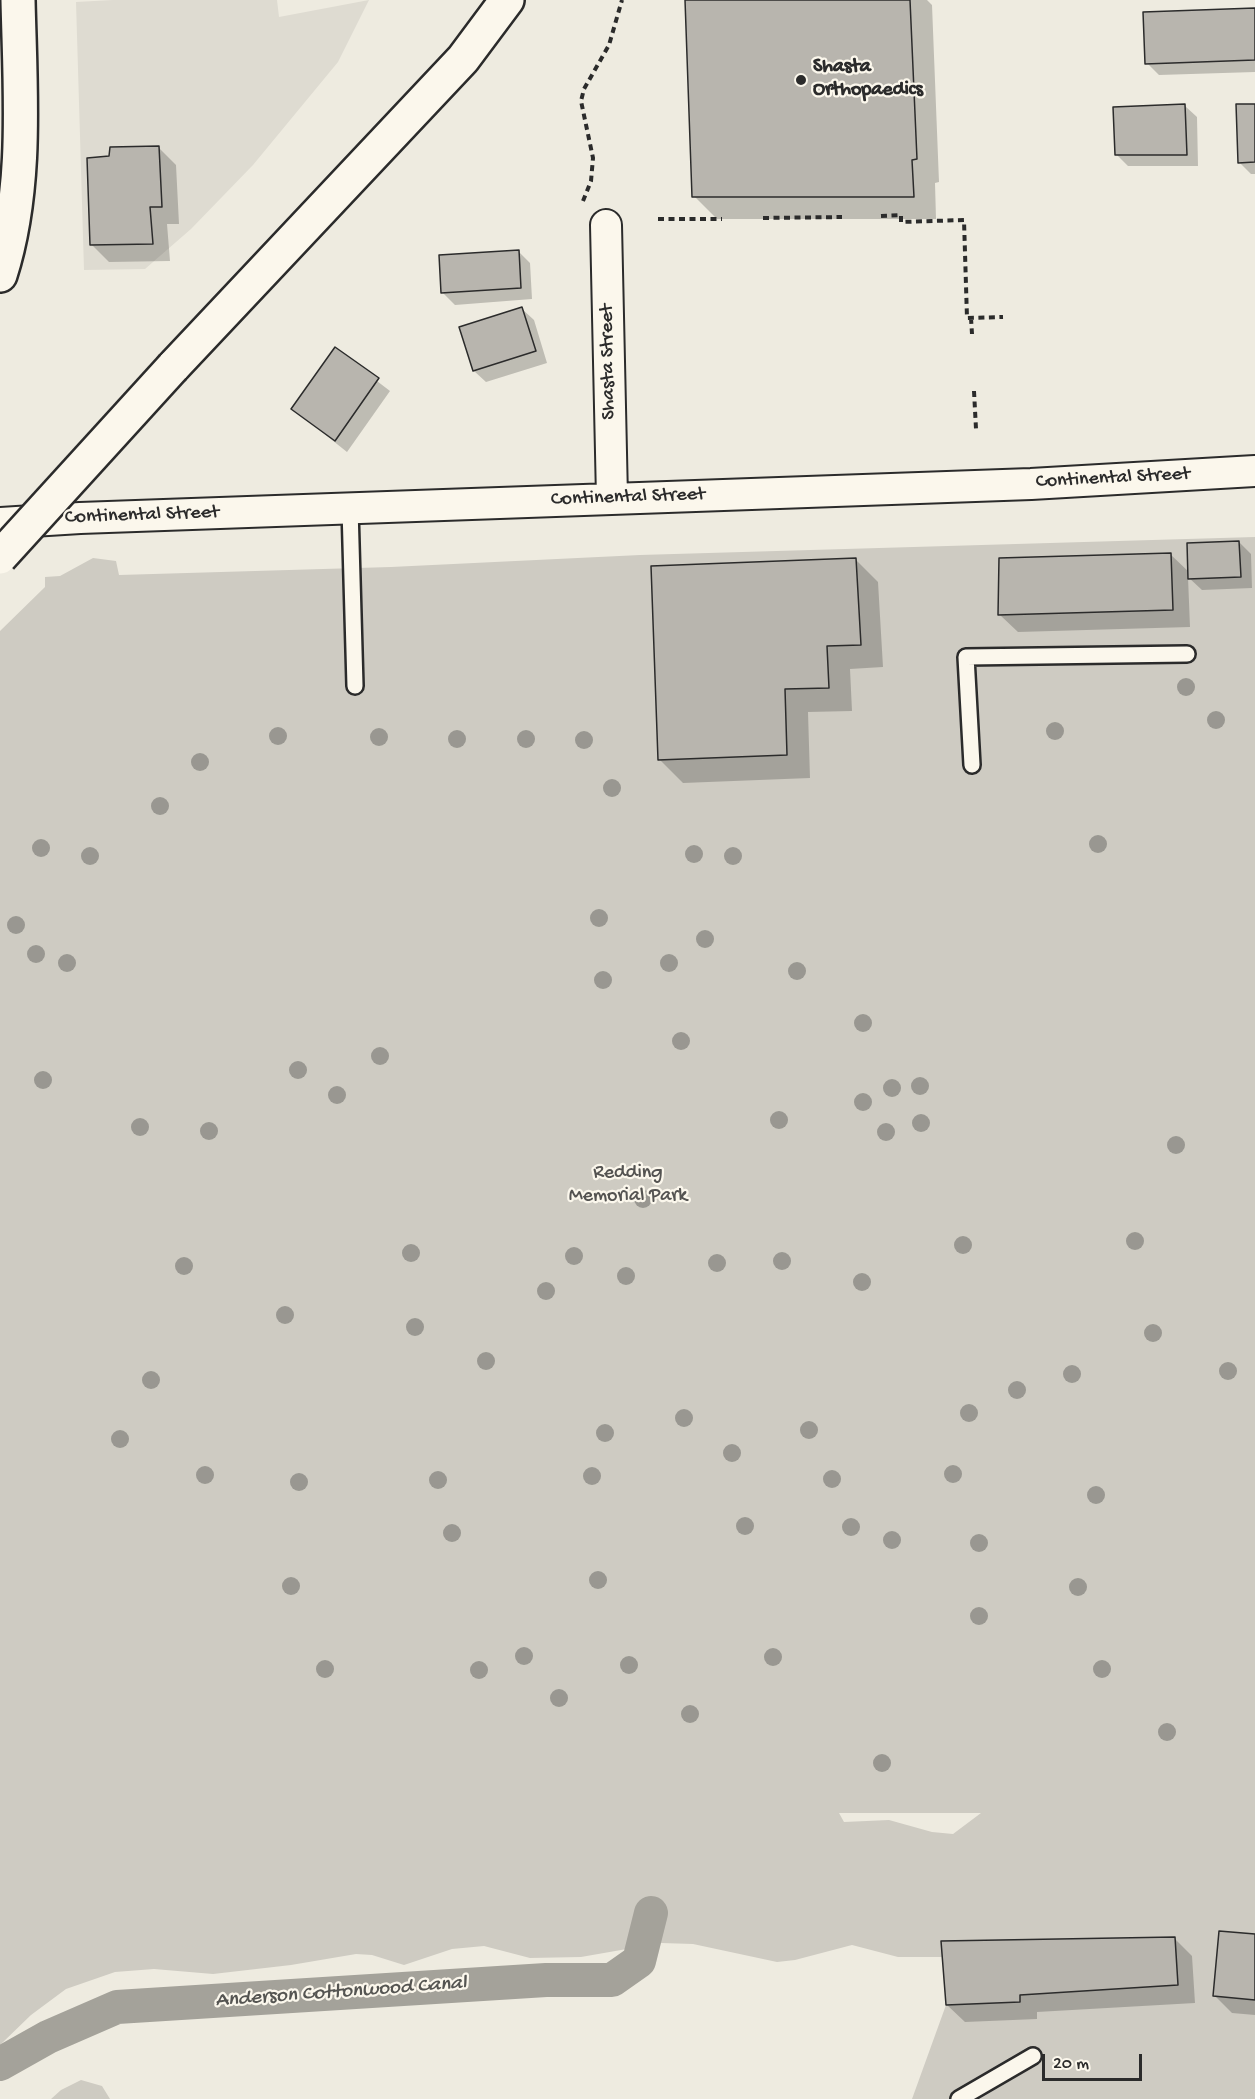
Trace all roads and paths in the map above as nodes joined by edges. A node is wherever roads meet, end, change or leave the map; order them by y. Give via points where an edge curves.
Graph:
1 (18, 0) edge
2 (507, 0) edge
3 (622, 0) edge
4 (582, 205) dead end
5 (881, 216) dead end
6 (842, 217) dead end
7 (763, 218) dead end
8 (658, 219) dead end
9 (722, 219) dead end
10 (606, 225) dead end
11 (0, 275) edge
12 (1003, 317) dead end
13 (971, 318) junction
14 (972, 334) dead end
15 (974, 391) dead end
16 (976, 429) dead end
17 (1255, 471) edge
18 (612, 498) junction
19 (350, 508) junction
20 (0, 523) edge
21 (0, 557) edge
22 (1187, 654) dead end
23 (356, 686) dead end
24 (972, 765) dead end
25 (1033, 2056) dead end
26 (958, 2099) edge

1 - 11 highway via 19,155 13,229
2 - 21 highway, bridge via 463,59 172,367
3 - 4 path via 609,45 584,88 581,101 593,158 591,181
5 - 13 path via 901,215 901,222 964,220 967,318
6 - 7 path
8 - 9 path
10 - 18 street, Shasta Street
12 - 13 path
13 - 14 path
15 - 16 path
17 - 18 street, Continental Street via 1031,484
18 - 19 street, Continental Street
19 - 20 street, Continental Street
19 - 23 lane
22 - 24 lane via 966,657
25 - 26 lane

